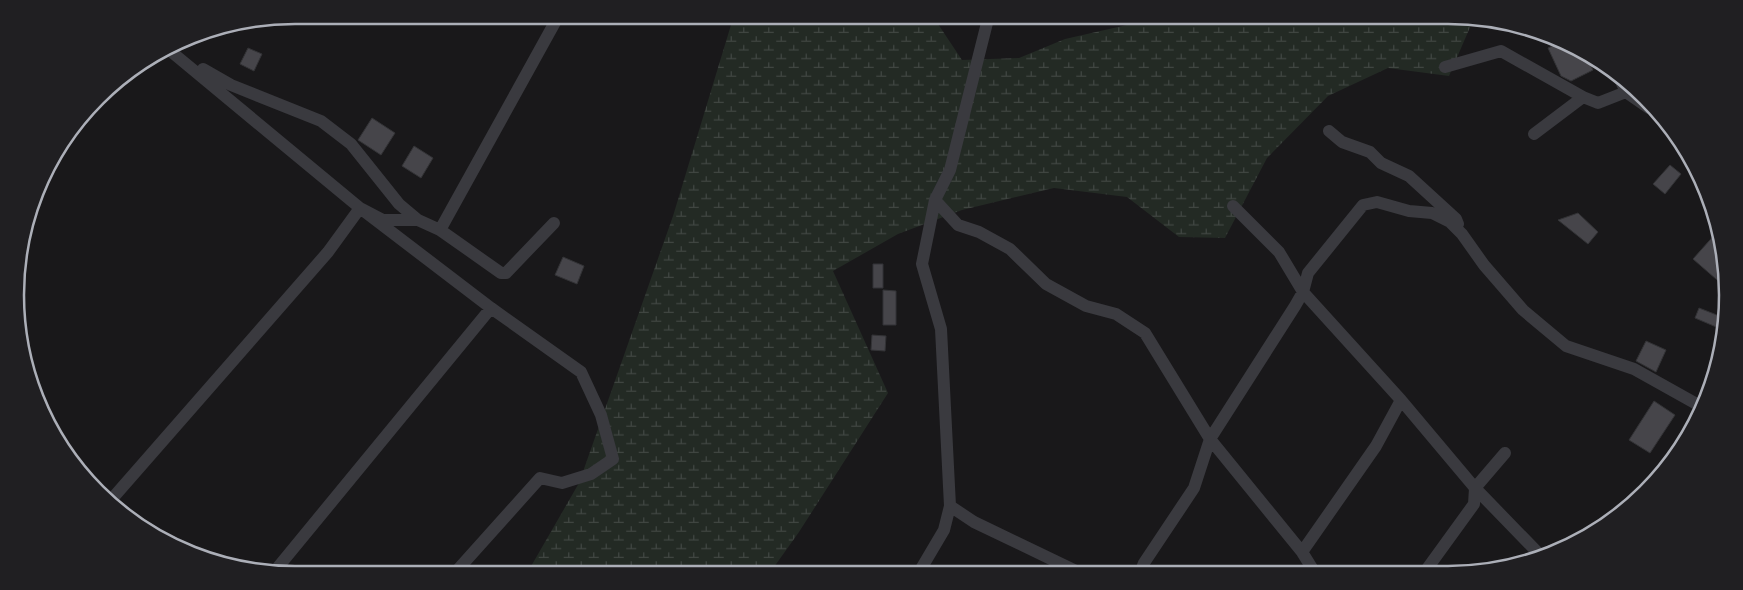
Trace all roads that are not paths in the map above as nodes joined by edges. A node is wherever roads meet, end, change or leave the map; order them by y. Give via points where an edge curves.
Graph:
1 (554, 24) edge
2 (987, 24) edge
3 (179, 50) edge
4 (173, 53) edge
5 (1444, 67) dead end
6 (1625, 89) edge
7 (1626, 92) junction
8 (1583, 97) junction
9 (1634, 98) edge
10 (1329, 131) dead end
11 (1534, 134) dead end
12 (934, 200) junction
13 (1233, 206) dead end
14 (360, 208) junction
15 (418, 220) junction
16 (554, 223) dead end
17 (440, 230) junction
18 (1462, 234) junction
19 (1303, 292) junction
20 (491, 308) junction
21 (1400, 400) junction
22 (1697, 404) edge
23 (1210, 439) junction
24 (1506, 453) dead end
25 (1475, 488) junction
26 (114, 497) edge
27 (950, 506) junction
28 (1537, 551) edge
29 (1302, 552) junction
30 (279, 566) edge
31 (462, 566) edge
32 (923, 566) edge
33 (1065, 566) edge
34 (1143, 566) edge
35 (1311, 566) edge
36 (1429, 566) edge

1 - 17 street
2 - 12 street via 950,170
3 - 15 street via 231,85 321,121 351,144 399,204
4 - 14 street
5 - 8 street via 1501,50
6 - 7 street
7 - 8 street via 1598,103
7 - 9 street
8 - 11 street
10 - 18 street via 1342,142 1370,152 1381,163 1409,176 1456,219
12 - 23 street via 958,225 1010,249 1046,284 1086,306 1116,314 1145,333
12 - 27 street via 922,264 940,329
13 - 19 street via 1278,252
14 - 15 street via 383,220
14 - 20 street
14 - 26 street via 328,252
15 - 17 street
16 - 17 street via 506,273
18 - 19 street via 1450,222 1432,213 1408,211 1377,202 1363,205 1308,273
18 - 22 street via 1523,310 1566,346 1634,369
19 - 21 street
19 - 23 street
20 - 30 street
20 - 31 street via 580,372 600,415 613,459 591,474 562,483 540,478
21 - 25 street
21 - 29 street via 1376,446
23 - 29 street
23 - 34 street via 1194,488
24 - 25 street
25 - 28 street
25 - 36 street via 1474,504
27 - 32 street via 944,530
27 - 33 street via 974,522
29 - 35 street

